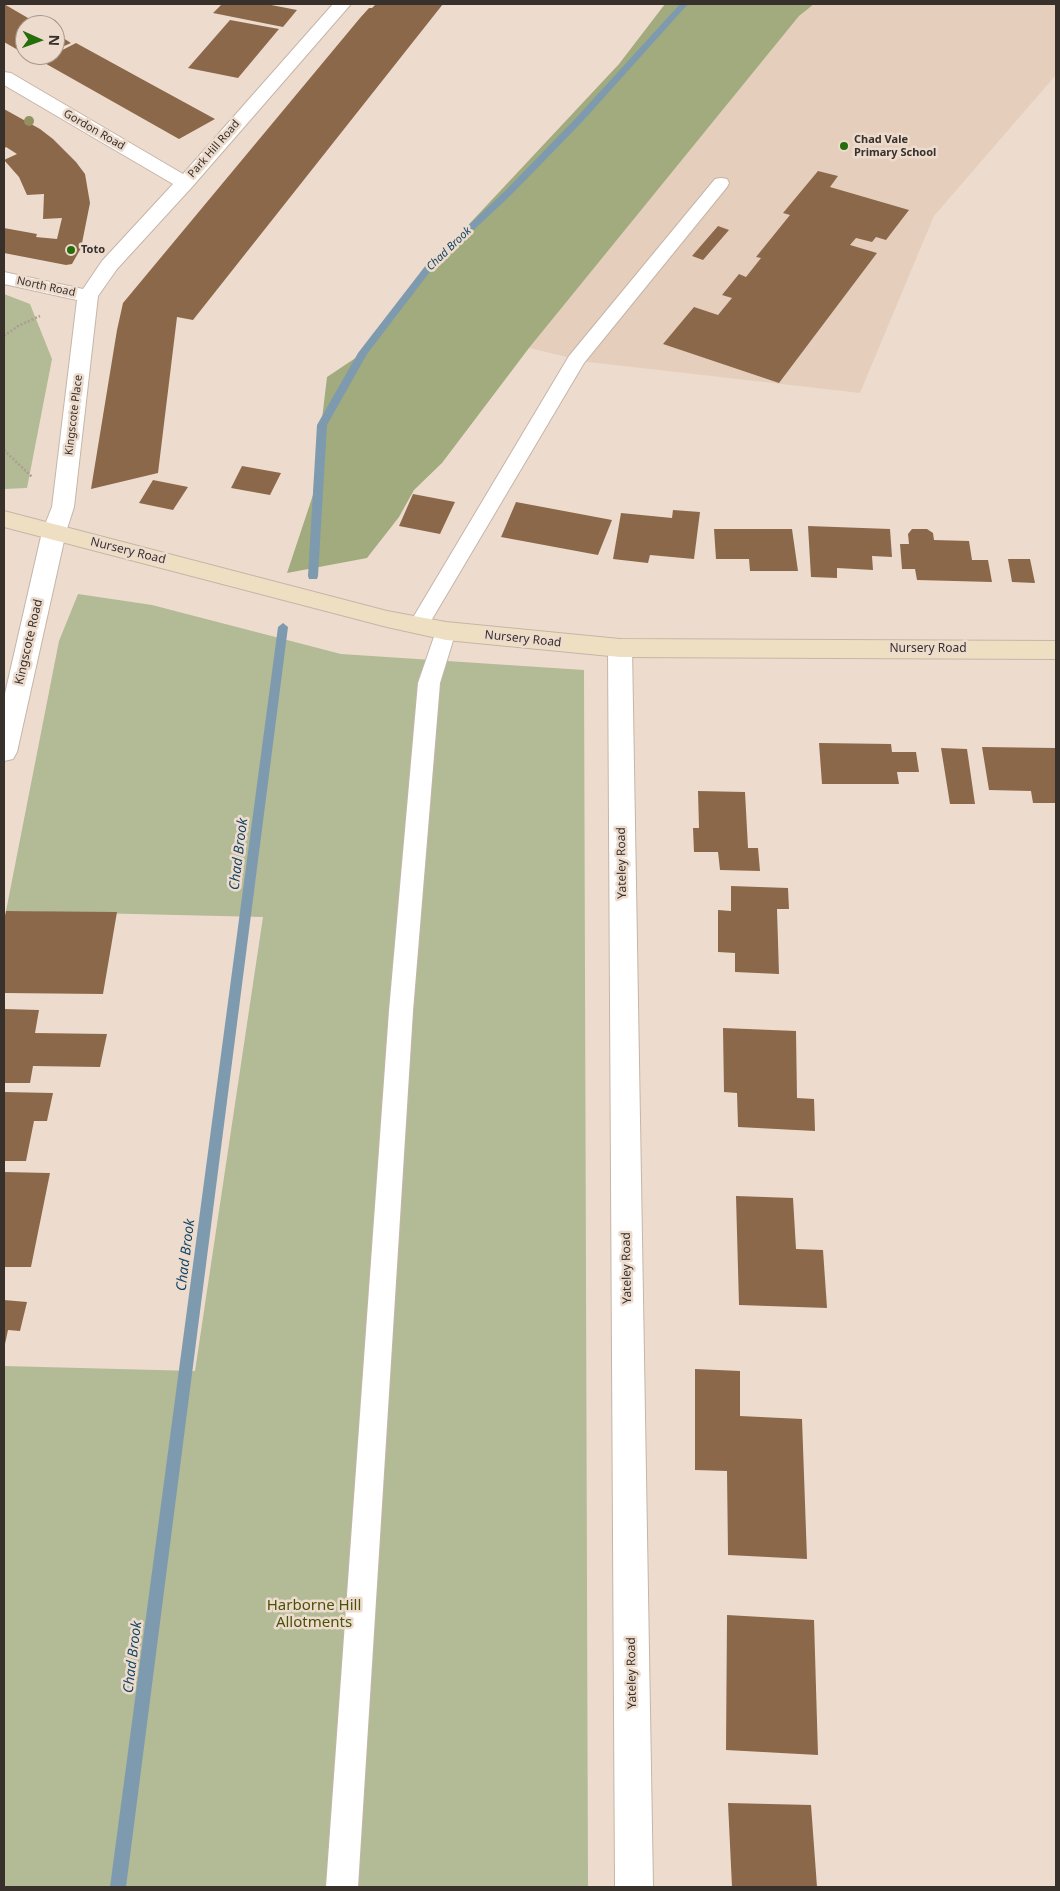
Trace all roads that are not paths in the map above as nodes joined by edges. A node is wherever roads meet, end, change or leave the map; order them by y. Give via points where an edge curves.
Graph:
1 (342, 4) edge
2 (4, 77) edge
3 (185, 183) junction
4 (721, 184) dead end
5 (4, 278) edge
6 (88, 296) junction
7 (4, 520) edge
8 (54, 532) junction
9 (418, 626) junction
10 (446, 631) junction
11 (620, 648) junction
12 (1056, 650) edge
13 (4, 752) edge
14 (342, 1887) edge
15 (634, 1887) edge

1 - 3 street, Park Hill Road
2 - 3 street, Gordon Road
3 - 6 street, Park Hill Road via 109,265
4 - 9 lane via 576,360
5 - 6 street, North Road
6 - 8 street, Kingscote Place via 63,507
7 - 8 main road, Nursery Road
8 - 9 main road, Nursery Road
8 - 13 street, Kingscote Road
9 - 10 main road, Nursery Road
10 - 11 main road, Nursery Road
10 - 14 lane via 429,682 401,1011
11 - 12 main road, Nursery Road
11 - 15 street, Yateley Road

